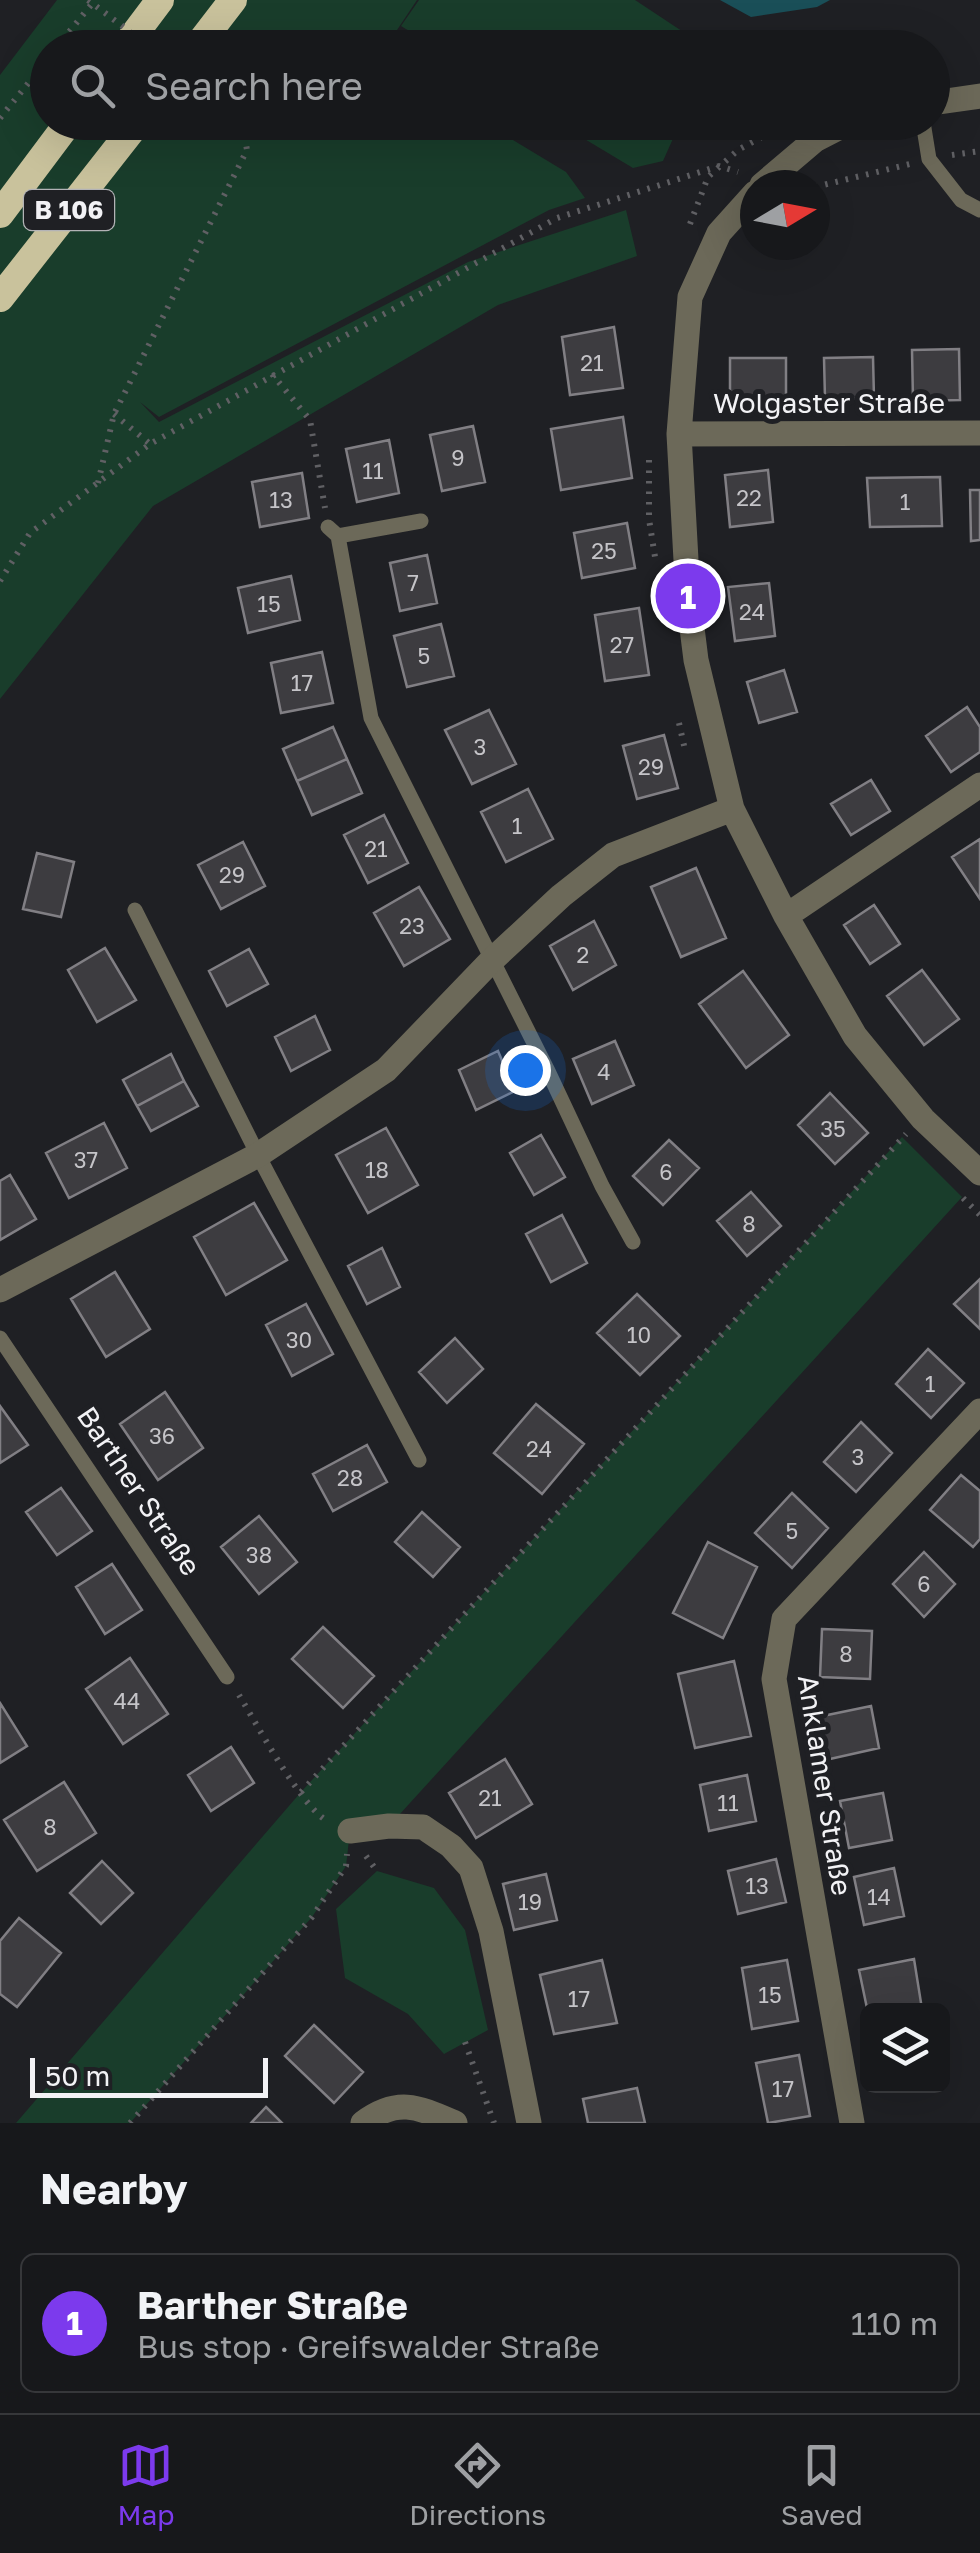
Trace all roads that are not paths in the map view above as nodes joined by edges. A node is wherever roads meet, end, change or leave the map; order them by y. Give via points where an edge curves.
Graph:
1 (160, 0) edge
2 (233, 0) edge
3 (138, 30) edge
4 (210, 30) edge
5 (980, 96) edge
6 (950, 100) edge
7 (55, 140) edge
8 (124, 140) edge
9 (815, 140) edge
10 (927, 140) edge
11 (780, 170) edge
12 (740, 210) edge
13 (980, 210) edge
14 (0, 214) edge
15 (0, 298) edge
16 (980, 432) edge
17 (679, 434) junction
18 (420, 521) dead end
19 (980, 785) edge
20 (732, 809) junction
21 (135, 910) dead end
22 (786, 916) junction
23 (491, 961) junction
24 (258, 1155) junction
25 (980, 1173) edge
26 (634, 1242) dead end
27 (0, 1290) edge
28 (0, 1338) edge
29 (980, 1411) edge
30 (419, 1460) dead end
31 (228, 1677) road end
32 (350, 1831) road end
33 (363, 2123) edge
34 (456, 2123) edge
35 (529, 2123) edge
36 (852, 2123) edge

1 - 3 highway
2 - 4 highway
5 - 6 street
7 - 14 highway, B 106
8 - 15 highway, B 106
9 - 11 street
10 - 13 lane via 930,159 962,200
12 - 17 street via 719,233 690,297
16 - 17 street, Wolgaster Straße
17 - 20 street via 696,660
18 - 23 lane via 333,531 371,718
19 - 22 street
20 - 22 street
20 - 23 street via 613,856
21 - 24 lane
22 - 25 street via 856,1036 924,1119
23 - 24 street via 386,1070
23 - 26 lane
24 - 27 street
24 - 30 lane
28 - 31 lane, Barther Straße
29 - 36 street, Anklamer Straße via 784,1619 774,1680
32 - 35 street via 423,1827 472,1868 491,1930
33 - 34 street via 403,2104

